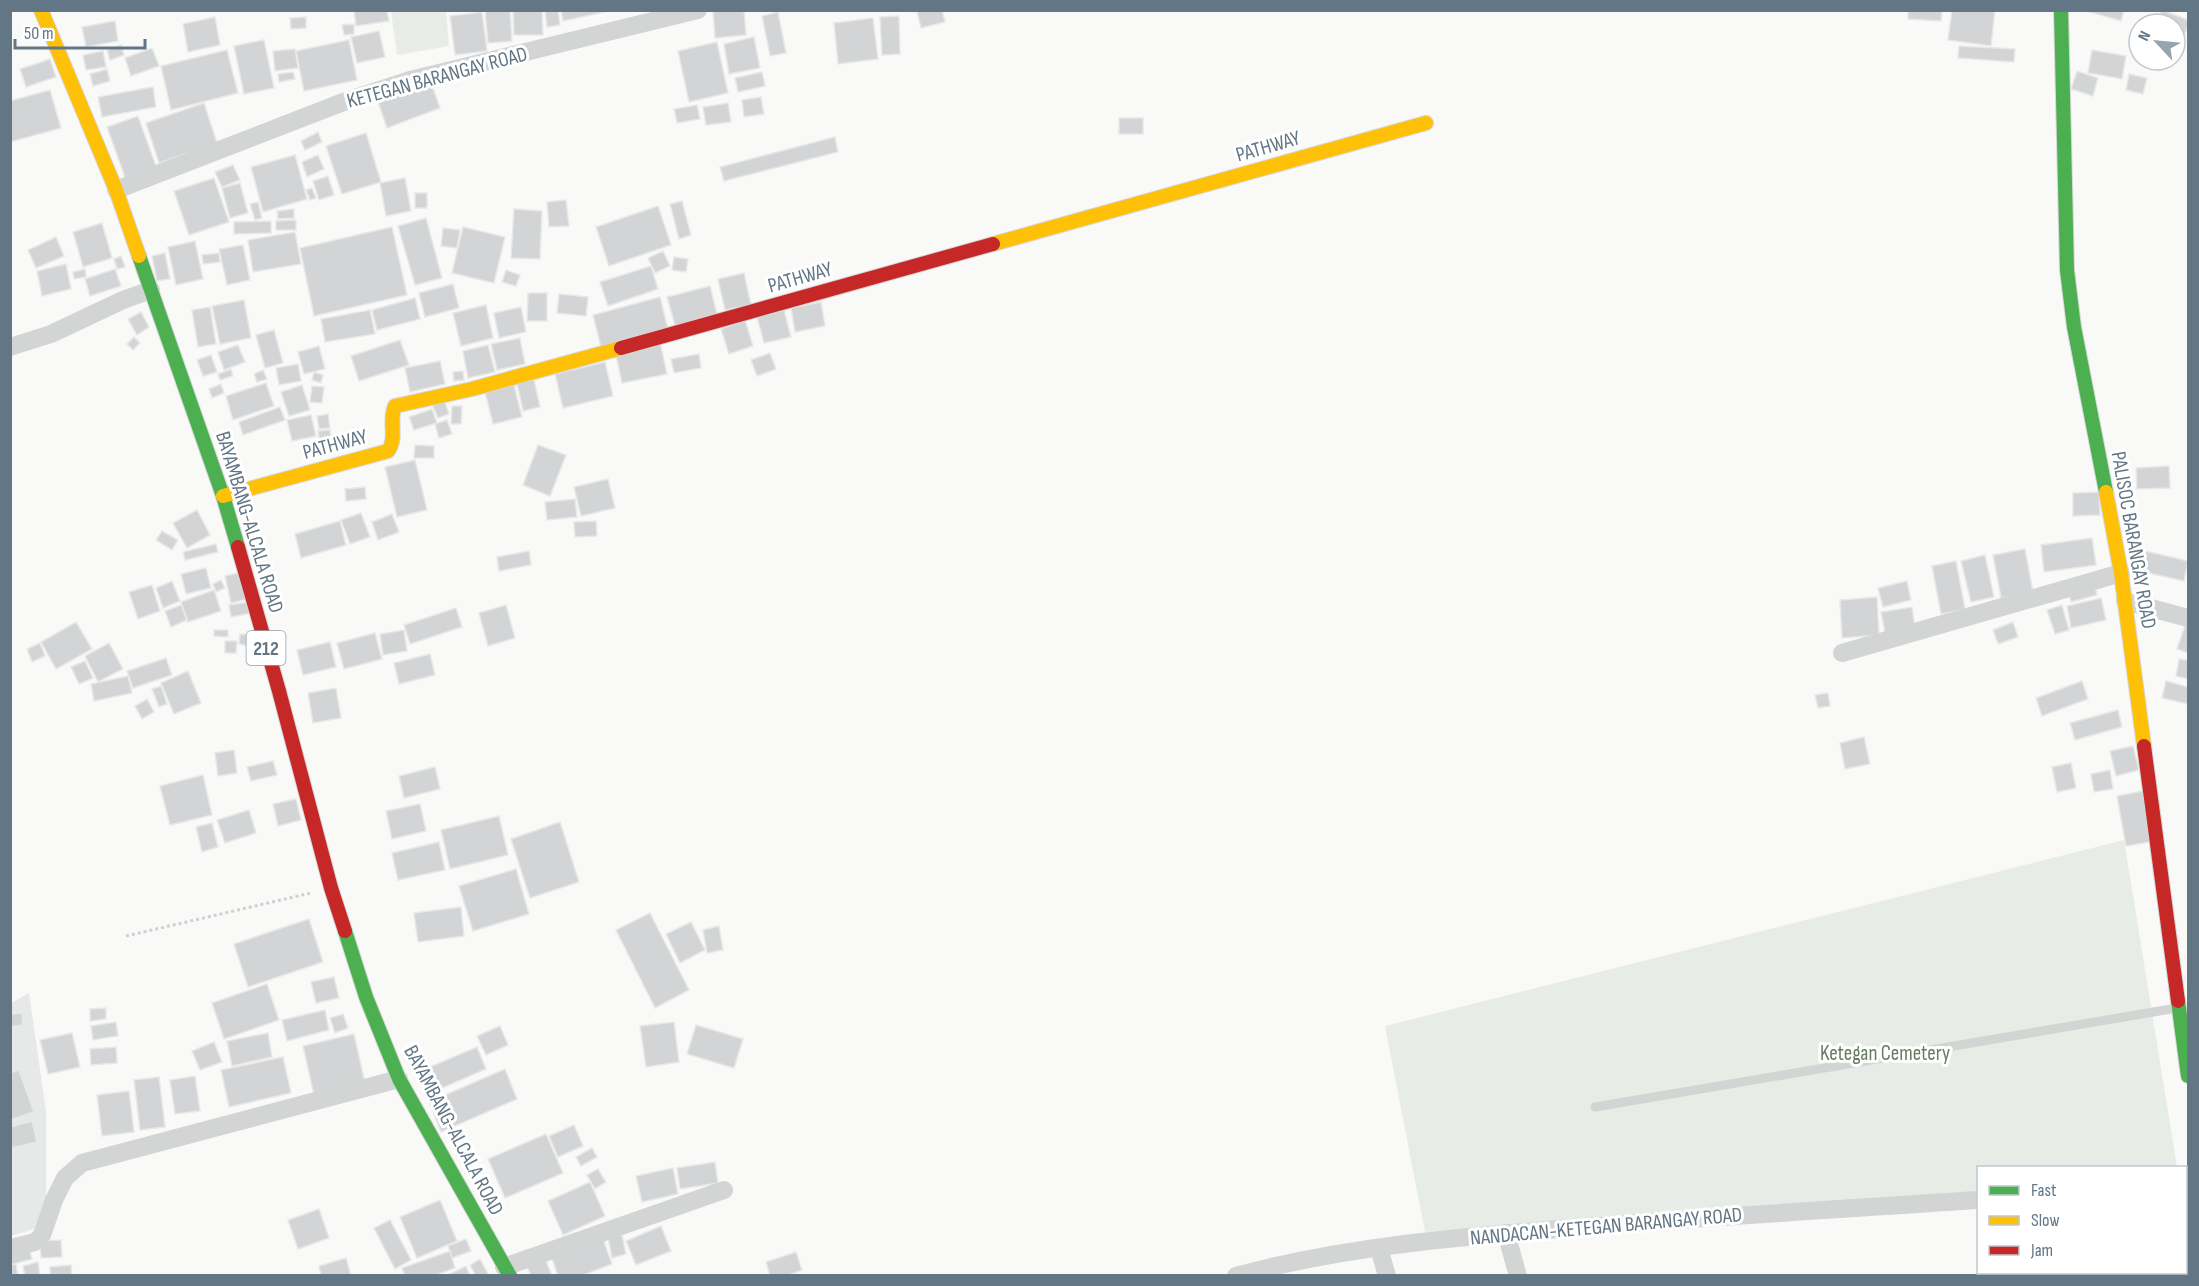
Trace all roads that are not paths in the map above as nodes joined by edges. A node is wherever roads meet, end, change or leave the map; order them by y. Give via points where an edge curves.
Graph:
1 (41, 10) edge
2 (698, 10) edge
3 (2061, 10) edge
4 (1426, 123) dead end
5 (116, 190) junction
6 (151, 290) junction
7 (10, 347) edge
8 (223, 496) junction
9 (2121, 573) junction
10 (2125, 602) junction
11 (2188, 618) edge
12 (1842, 653) dead end
13 (2180, 1007) junction
14 (2188, 1076) edge
15 (399, 1079) junction
16 (1595, 1107) dead end
17 (724, 1190) dead end
18 (1977, 1200) edge
19 (1506, 1233) junction
20 (10, 1248) edge
21 (1379, 1248) junction
22 (507, 1271) edge
23 (1236, 1275) edge
24 (1387, 1275) edge
25 (1518, 1275) edge

1 - 5 street, BAYAMBANG-ALCALA ROAD / 212
2 - 5 street, KETEGAN BARANGAY ROAD via 410,80
3 - 9 street, PALISOC BARANGAY ROAD via 2067,270 2074,327
4 - 8 street, PATHWAY via 601,354 395,406 391,417 393,442 388,451
5 - 6 street, BAYAMBANG-ALCALA ROAD / 212
6 - 7 street via 51,334
6 - 8 street, BAYAMBANG-ALCALA ROAD / 212
8 - 15 street, BAYAMBANG-ALCALA ROAD / 212 via 331,888 366,997
9 - 10 street, PALISOC BARANGAY ROAD
9 - 12 street
10 - 11 street
10 - 13 street, PALISOC BARANGAY ROAD
13 - 14 street, PALISOC BARANGAY ROAD
13 - 16 lane
15 - 20 street via 82,1163 65,1178 42,1235 35,1242
15 - 22 street, BAYAMBANG-ALCALA ROAD / 212
17 - 22 street
18 - 19 street, NANDACAN-KETEGAN BARANGAY ROAD
19 - 21 street, NANDACAN-KETEGAN BARANGAY ROAD
19 - 25 street
21 - 23 street, NANDACAN-KETEGAN BARANGAY ROAD
21 - 24 street

